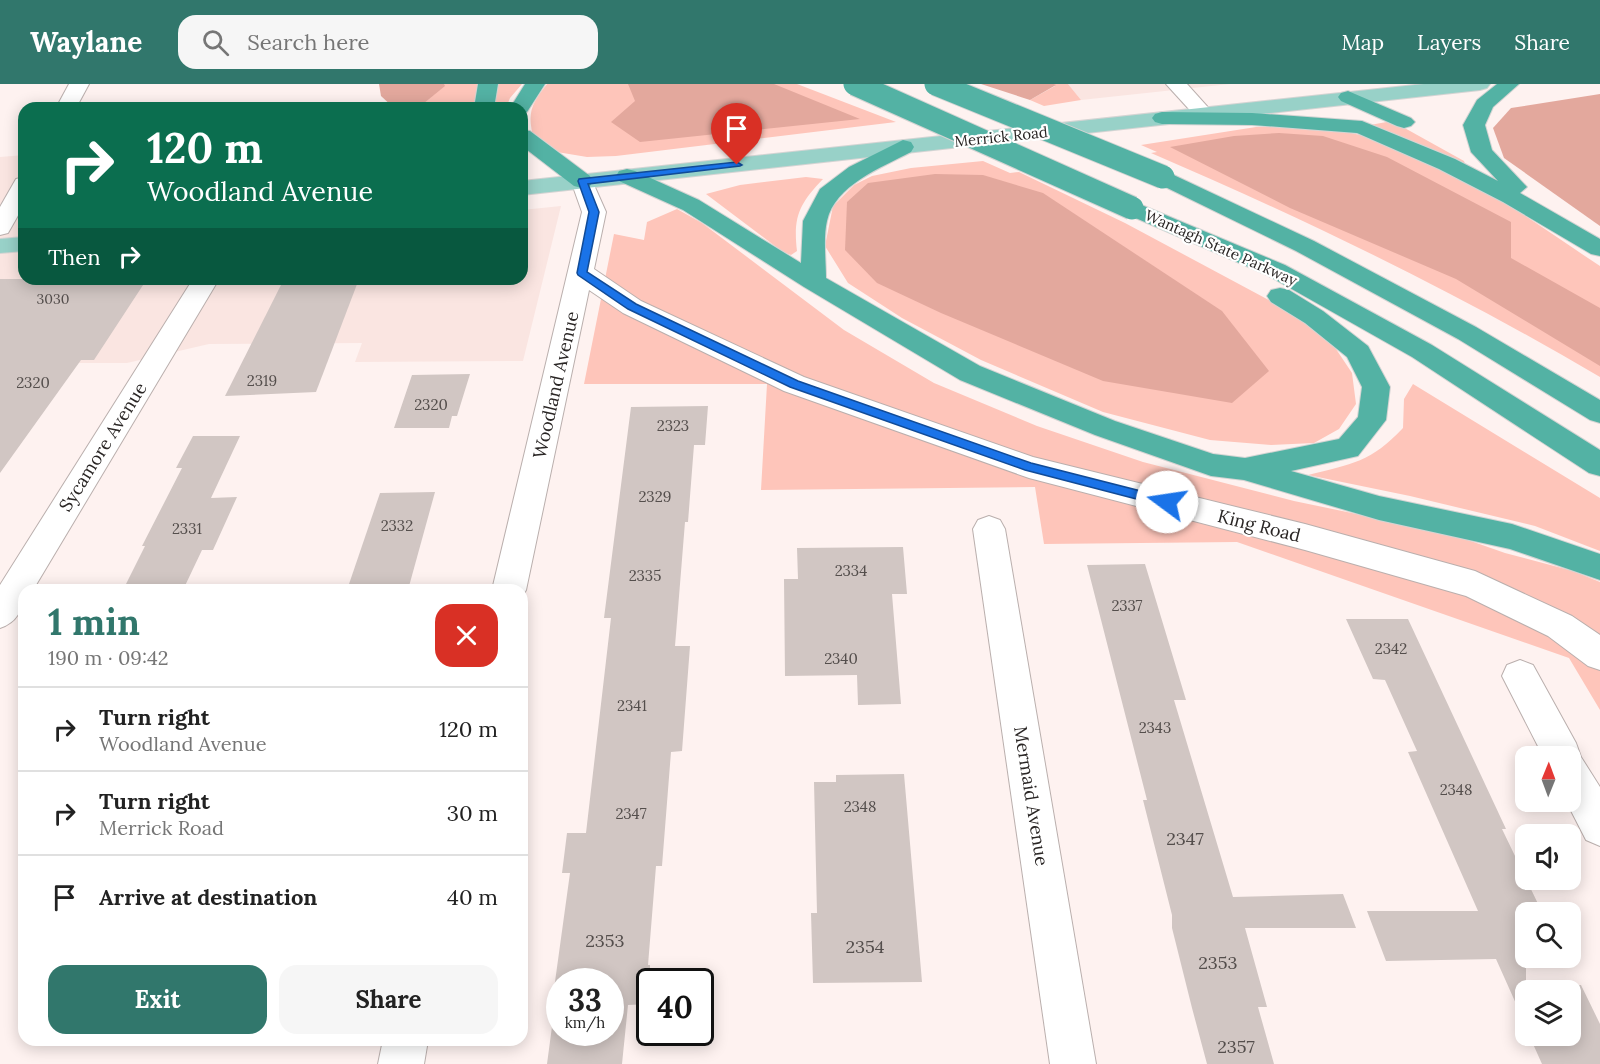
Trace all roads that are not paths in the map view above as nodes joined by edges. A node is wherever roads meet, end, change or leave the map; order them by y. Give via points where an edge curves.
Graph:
1 (79, 84) edge
2 (488, 84) edge
3 (535, 84) edge
4 (855, 84) edge
5 (936, 84) edge
6 (1176, 84) edge
7 (1480, 84) edge
8 (1509, 84) edge
9 (1339, 91) edge
10 (69, 102) edge
11 (485, 102) edge
12 (524, 102) edge
13 (1204, 114) junction
14 (1162, 118) junction
15 (1421, 129) dead end
16 (1442, 138) dead end
17 (528, 140) edge
18 (903, 147) junction
19 (627, 176) junction
20 (582, 181) junction
21 (528, 187) edge
22 (1516, 187) junction
23 (18, 195) edge
24 (1132, 208) junction
25 (0, 228) edge
26 (18, 244) edge
27 (0, 246) edge
28 (1599, 249) edge
29 (582, 273) junction
30 (1367, 279) junction
31 (813, 281) junction
32 (202, 285) edge
33 (1600, 403) edge
34 (1600, 413) edge
35 (1600, 465) edge
36 (1244, 469) junction
37 (989, 529) dead end
38 (1600, 567) edge
39 (18, 584) edge
40 (510, 584) edge
41 (18, 585) edge
42 (0, 614) edge
43 (1600, 655) edge
44 (1520, 676) dead end
45 (1558, 746) edge
46 (1581, 791) edge
47 (1600, 826) edge
48 (405, 1046) edge
49 (401, 1064) edge
50 (1073, 1064) edge

1 - 10 street
2 - 11 highway
3 - 12 highway
4 - 24 highway, Wantagh State Parkway, bridge
5 - 30 highway, Wantagh State Parkway, bridge via 1163,177
6 - 13 street
7 - 9 main road, Merrick Road
8 - 22 highway via 1484,104 1474,125 1482,152
9 - 13 main road, Merrick Road
9 - 15 highway
13 - 14 main road, Merrick Road
14 - 18 main road, Merrick Road
14 - 28 highway via 1362,127 1447,164
16 - 22 highway
17 - 20 highway
18 - 19 main road, Merrick Road
18 - 31 highway via 857,172 828,194 815,221
19 - 20 main road, Merrick Road
19 - 31 highway via 691,205
20 - 21 main road, Merrick Road
20 - 29 street, Woodland Avenue via 594,212
22 - 28 highway
23 - 25 street
24 - 35 highway, Wantagh State Parkway via 1276,270 1422,351
24 - 36 highway via 1314,317 1358,352 1376,387 1372,420 1348,448
26 - 27 main road
29 - 40 street, Woodland Avenue
29 - 43 street, King Road via 632,307 794,384 1029,467 1475,585 1560,626
30 - 33 highway
30 - 34 highway, Wantagh State Parkway via 1467,333
31 - 36 highway via 970,373 1105,428 1211,465
32 - 39 street, Sycamore Avenue
36 - 38 highway via 1379,508 1512,537
37 - 50 street, Mermaid Avenue
41 - 42 street, Sycamore Avenue
44 - 45 street
46 - 47 street
48 - 49 street

